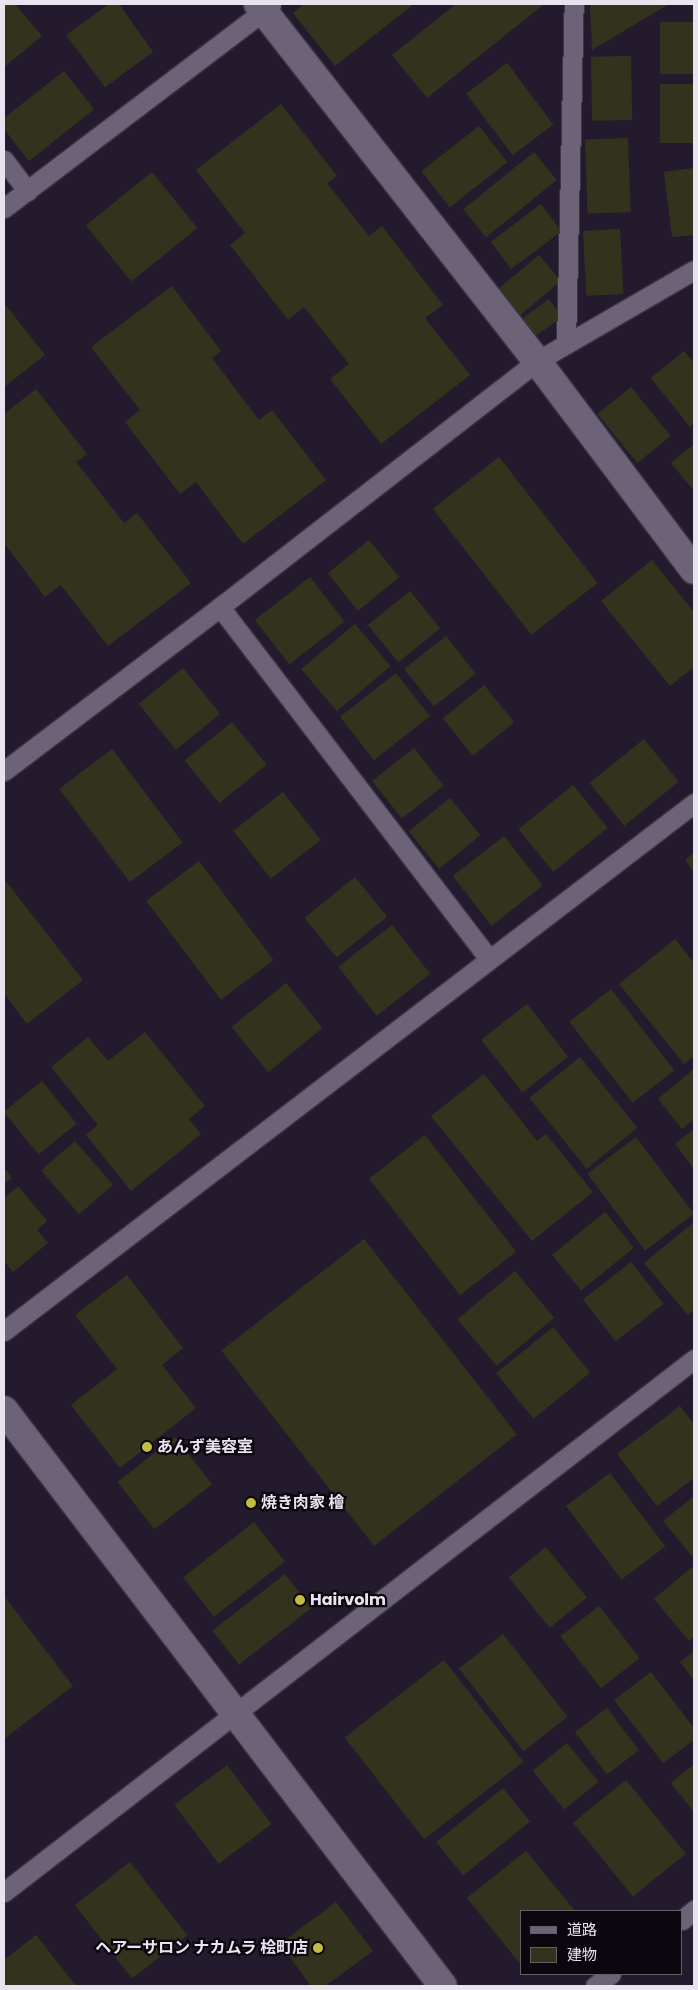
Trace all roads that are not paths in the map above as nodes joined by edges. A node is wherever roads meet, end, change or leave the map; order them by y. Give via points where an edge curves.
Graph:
1 (574, 4) edge
2 (265, 6) edge
3 (4, 160) edge
4 (27, 191) junction
5 (4, 208) edge
6 (694, 270) edge
7 (566, 344) junction
8 (537, 361) junction
9 (694, 570) edge
10 (220, 607) junction
11 (4, 772) edge
12 (694, 803) edge
13 (489, 959) junction
14 (4, 1331) edge
15 (694, 1359) edge
16 (4, 1410) edge
17 (234, 1713) junction
18 (4, 1892) edge
19 (694, 1910) edge
20 (683, 1919) edge
21 (610, 1975) edge
22 (443, 1986) edge
23 (595, 1986) edge

1 - 7 lane
2 - 4 lane
2 - 8 street
3 - 4 lane
4 - 5 lane
6 - 7 lane
7 - 8 lane
8 - 9 street
8 - 10 lane
10 - 11 lane
10 - 13 lane
12 - 13 lane
13 - 14 lane
15 - 17 lane
16 - 17 street
17 - 18 lane
17 - 22 street
19 - 20 lane
21 - 23 lane

